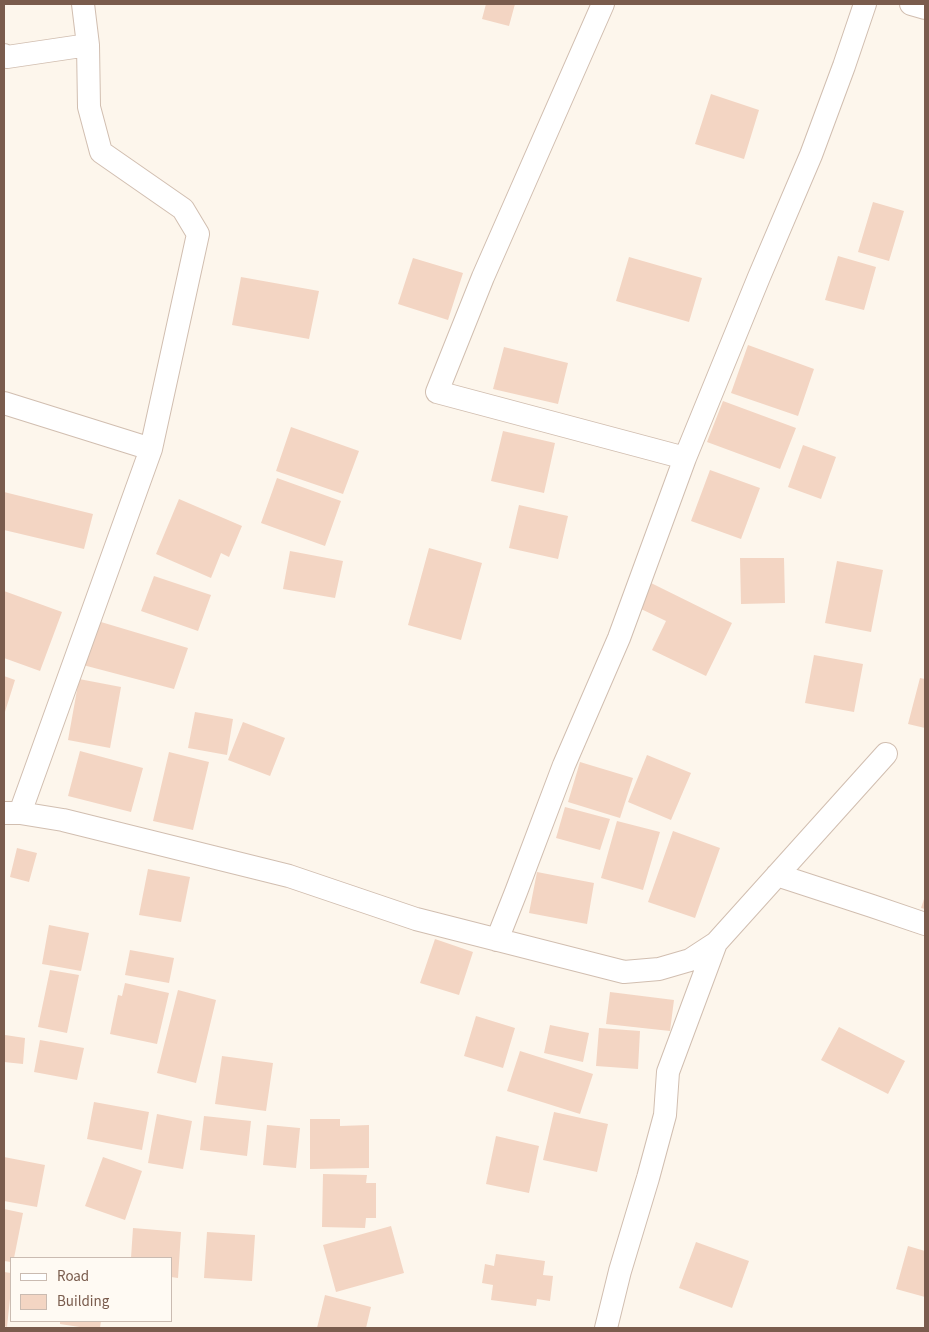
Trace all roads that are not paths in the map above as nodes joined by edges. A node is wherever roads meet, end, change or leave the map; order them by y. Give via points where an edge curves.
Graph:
1 (83, 4) edge
2 (603, 4) edge
3 (865, 4) edge
4 (910, 4) edge
5 (925, 8) edge
6 (88, 45) junction
7 (4, 55) edge
8 (4, 403) edge
9 (151, 449) junction
10 (685, 458) junction
11 (886, 754) dead end
12 (12, 813) edge
13 (777, 875) junction
14 (925, 924) edge
15 (497, 940) junction
16 (716, 943) junction
17 (606, 1328) edge

1 - 6 street
2 - 10 street via 483,277 437,392
3 - 10 street via 811,155
4 - 5 street
6 - 7 street
6 - 9 street via 89,106 101,152 183,209 198,234
8 - 9 street
9 - 12 street
10 - 15 street via 619,638 564,765
11 - 13 street
12 - 15 street via 63,820 289,876 416,919
13 - 14 street
13 - 16 street
15 - 16 street via 624,972 659,969 690,960
16 - 17 street via 668,1072 665,1115

